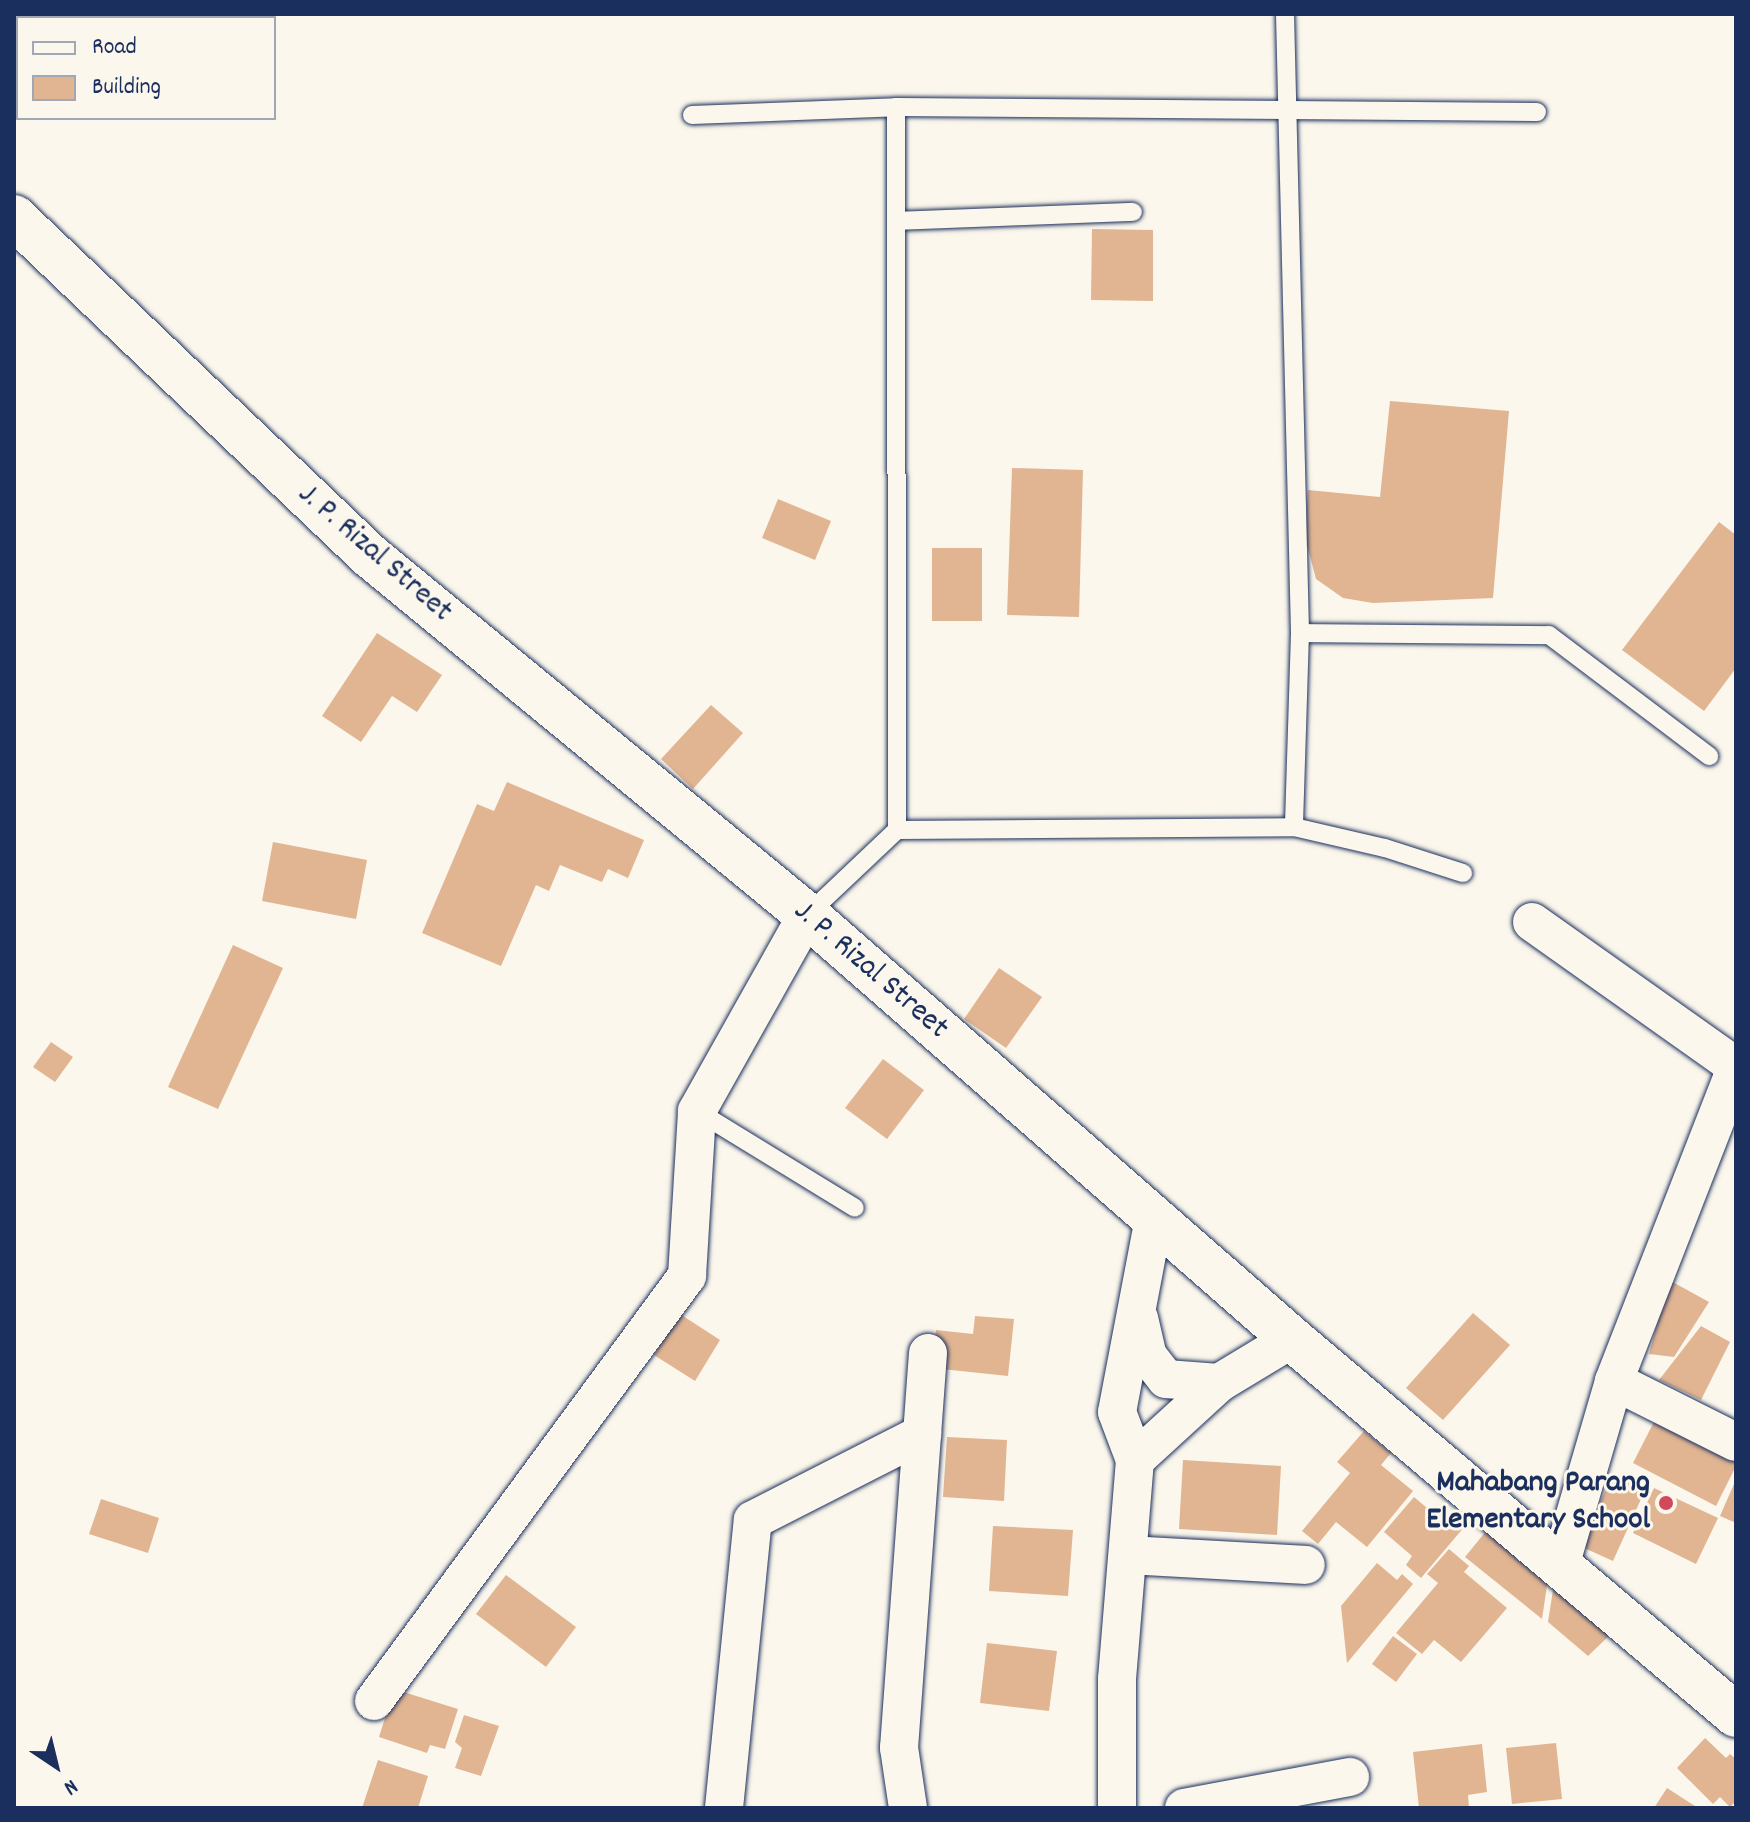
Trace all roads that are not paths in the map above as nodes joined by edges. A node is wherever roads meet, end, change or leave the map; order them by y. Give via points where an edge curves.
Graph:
1 (1285, 14) edge
2 (896, 107) junction
3 (1537, 112) dead end
4 (1288, 113) junction
5 (692, 115) dead end
6 (1133, 212) dead end
7 (14, 217) edge
8 (897, 221) junction
9 (1300, 633) junction
10 (1709, 756) dead end
11 (1294, 827) junction
12 (897, 830) junction
13 (1463, 873) dead end
14 (807, 915) junction
15 (1532, 922) dead end
16 (697, 1111) junction
17 (855, 1208) dead end
18 (1154, 1218) junction
19 (1139, 1315) junction
20 (1292, 1339) junction
21 (928, 1353) dead end
22 (1614, 1381) junction
23 (1219, 1383) junction
24 (922, 1434) junction
25 (1736, 1442) edge
26 (1135, 1460) junction
27 (1129, 1555) junction
28 (1306, 1565) dead end
29 (1560, 1566) junction
30 (374, 1701) dead end
31 (1736, 1715) edge
32 (1350, 1777) dead end
33 (724, 1808) edge
34 (908, 1808) edge
35 (1117, 1808) edge
36 (1184, 1808) edge

1 - 4 lane
2 - 4 lane
2 - 5 lane
2 - 8 lane
3 - 4 lane
4 - 9 lane
6 - 8 lane
7 - 14 main road, J. P. Rizal Street via 370,556
8 - 12 lane
9 - 10 lane via 1549,635
9 - 11 lane
11 - 12 lane
11 - 13 lane
12 - 14 lane
14 - 16 street
14 - 18 main road, J. P. Rizal Street
15 - 22 street via 1728,1061 1734,1073
16 - 17 lane
16 - 30 street via 687,1276
18 - 19 street
18 - 20 main road, J. P. Rizal Street
19 - 23 street via 1148,1356 1166,1379
19 - 26 street via 1117,1412
20 - 23 street
20 - 29 main road, J. P. Rizal Street
21 - 24 street
22 - 25 street
22 - 29 street
23 - 26 street
24 - 33 street via 753,1520
24 - 34 street via 899,1748
26 - 27 street
27 - 28 street
27 - 35 street via 1117,1679
29 - 31 main road, J. P. Rizal Street
32 - 36 street

